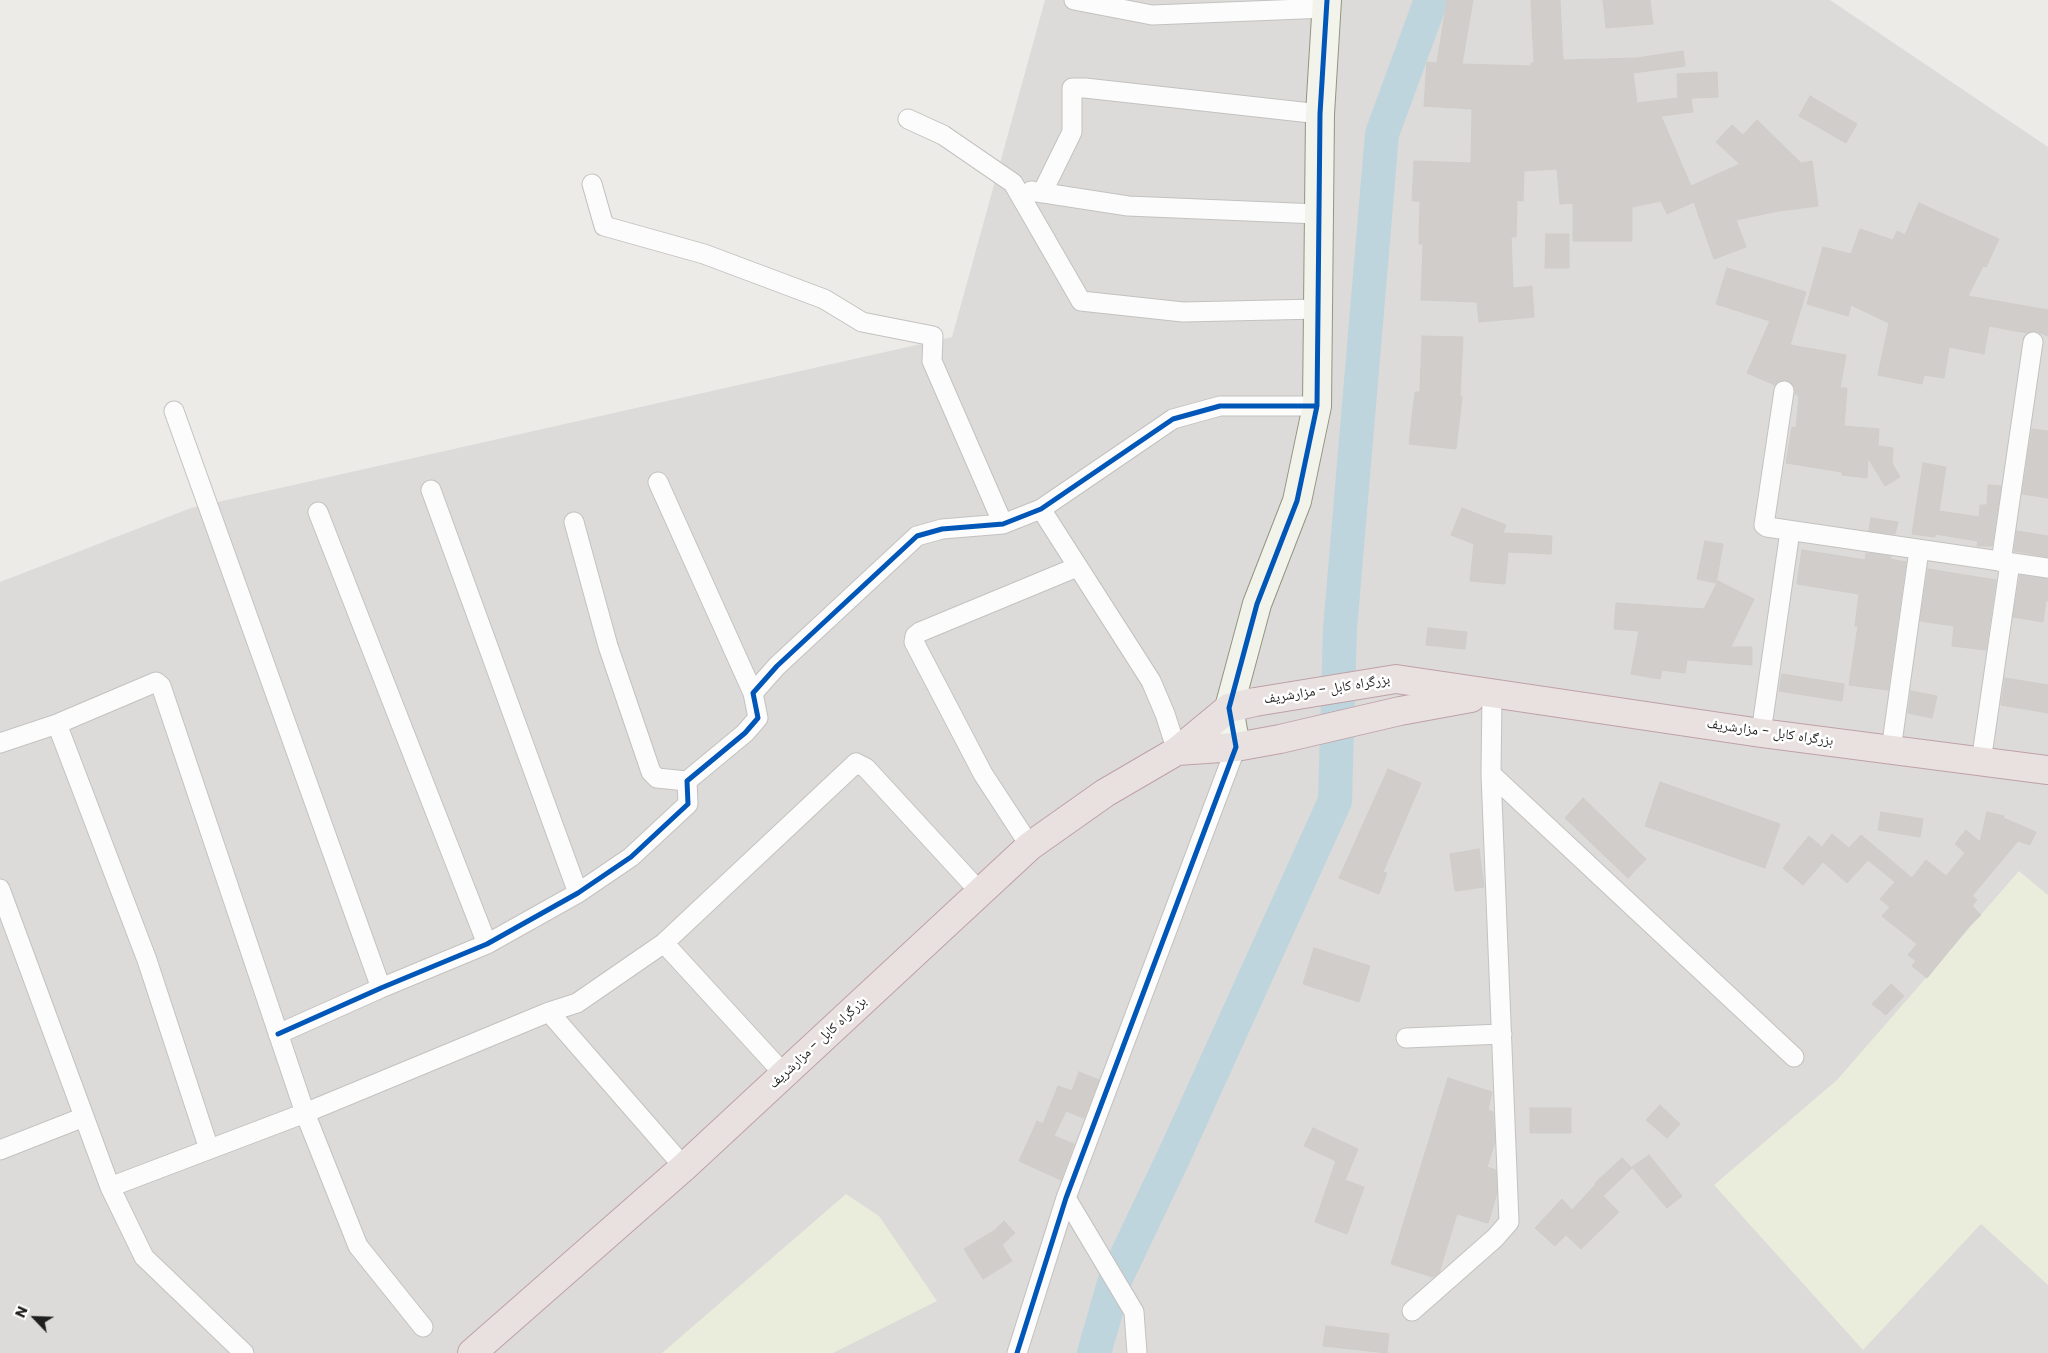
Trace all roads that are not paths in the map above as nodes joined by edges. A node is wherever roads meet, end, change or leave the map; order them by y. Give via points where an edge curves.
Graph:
1 (1074, 0) edge
2 (1327, 4) edge
3 (1320, 114) junction
4 (908, 119) dead end
5 (592, 184) dead end
6 (1017, 189) junction
7 (1042, 193) junction
8 (1318, 214) junction
9 (1319, 309) junction
10 (2033, 342) dead end
11 (1784, 391) dead end
12 (1317, 406) junction
13 (174, 411) dead end
14 (658, 482) dead end
15 (432, 490) dead end
16 (1041, 509) junction
17 (318, 512) dead end
18 (574, 522) dead end
19 (1003, 524) junction
20 (1790, 531) junction
21 (1919, 550) junction
22 (2005, 562) junction
23 (1077, 567) junction
24 (2048, 568) edge
25 (753, 693) junction
26 (1492, 694) junction
27 (1229, 708) junction
28 (57, 724) junction
29 (1761, 733) junction
30 (0, 743) edge
31 (1236, 747) junction
32 (1891, 750) junction
33 (1177, 752) junction
34 (1982, 762) junction
35 (2048, 770) edge
36 (1491, 774) junction
37 (687, 781) junction
38 (1030, 846) junction
39 (0, 889) edge
40 (980, 892) junction
41 (578, 893) junction
42 (664, 942) junction
43 (487, 944) junction
44 (381, 988) junction
45 (549, 1012) junction
46 (278, 1034) junction
47 (1502, 1034) junction
48 (1406, 1038) dead end
49 (1794, 1057) dead end
50 (784, 1074) junction
51 (305, 1113) junction
52 (84, 1117) junction
53 (208, 1149) junction
54 (0, 1150) edge
55 (684, 1167) junction
56 (110, 1187) junction
57 (1066, 1198) junction
58 (1412, 1311) dead end
59 (423, 1327) dead end
60 (244, 1353) edge
61 (473, 1353) edge
62 (1017, 1353) edge
63 (1138, 1353) edge

1 - 2 street via 1152,15
2 - 3 street
3 - 7 street via 1072,88 1072,132
3 - 8 street
4 - 6 street via 943,134
5 - 19 street via 604,226 704,254 824,299 862,322 933,336 932,361
6 - 7 street
6 - 9 street via 1081,301 1183,312
7 - 8 street via 1128,206
8 - 9 street
9 - 12 street
10 - 22 street
11 - 20 street via 1764,524
12 - 16 street via 1220,406 1173,419
12 - 27 street via 1297,501 1257,604
13 - 44 street
14 - 25 street
15 - 41 street
16 - 19 street
16 - 23 street
17 - 43 street
18 - 37 street via 608,646 651,772 657,778
19 - 25 street via 917,536 777,666
20 - 21 street
20 - 29 street
21 - 22 street
21 - 32 street
22 - 24 street
22 - 34 street
23 - 33 street via 1151,681
23 - 38 street via 915,636 914,642 983,774
25 - 37 street via 758,718 745,733
26 - 27 highway, بزرگراه کابل - مزارشریف via 1396,679
26 - 29 highway, بزرگراه کابل - مزارشریف
26 - 31 highway, بزرگراه کابل - مزارشریف
26 - 36 street
27 - 31 street
27 - 33 highway, بزرگراه کابل - مزارشریف
28 - 30 street
28 - 46 street via 156,682 161,686
28 - 53 street via 147,960
29 - 32 highway, بزرگراه کابل - مزارشریف
31 - 33 highway, بزرگراه کابل - مزارشریف
31 - 57 street
32 - 34 highway, بزرگراه کابل - مزارشریف
33 - 38 highway, بزرگراه کابل - مزارشریف via 1105,793
34 - 35 highway, بزرگراه کابل - مزارشریف
36 - 47 street
36 - 49 street
37 - 41 street via 688,804 631,857
38 - 40 highway, بزرگراه کابل - مزارشریف
39 - 52 street
40 - 42 street via 866,768 856,763
40 - 50 highway, بزرگراه کابل - مزارشریف
41 - 43 street
42 - 45 street via 577,1003
42 - 50 street
43 - 44 street
44 - 46 street
45 - 51 street
45 - 55 street
46 - 51 street
47 - 48 street
47 - 58 street via 1509,1222
50 - 55 highway, بزرگراه کابل - مزارشریف
51 - 53 street
51 - 59 street via 358,1246
52 - 54 street
52 - 56 street
53 - 56 street
55 - 61 highway, بزرگراه کابل - مزارشریف
56 - 60 street via 144,1256
57 - 62 street
57 - 63 street via 1134,1312

